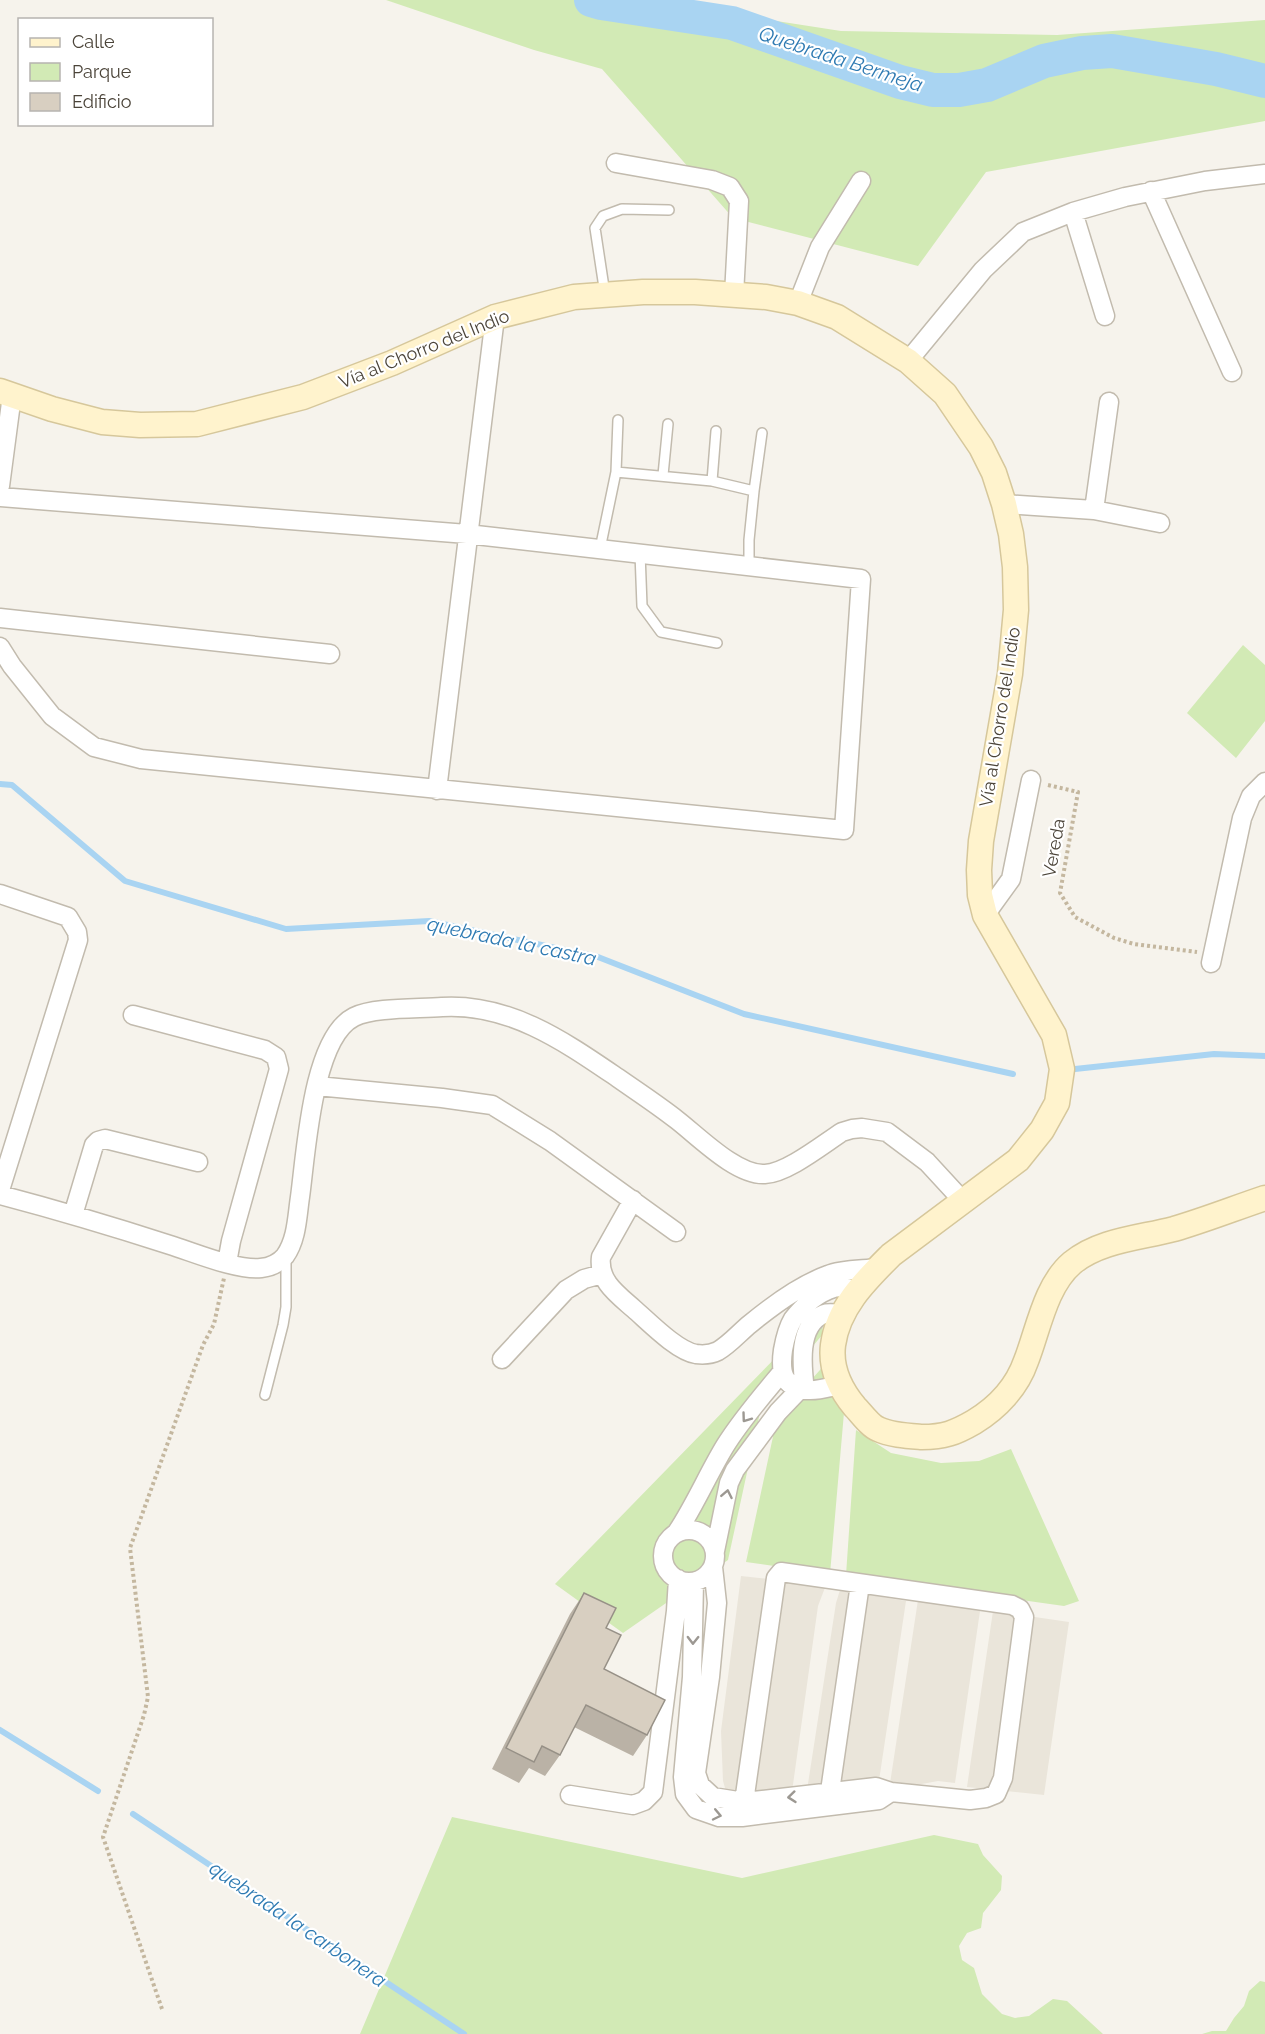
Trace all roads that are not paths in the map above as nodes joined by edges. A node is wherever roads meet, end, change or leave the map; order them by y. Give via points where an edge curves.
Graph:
1 (616, 163) dead end
2 (1265, 174) edge
3 (861, 181) dead end
4 (1151, 191) junction
5 (669, 210) dead end
6 (1073, 212) junction
7 (605, 294) junction
8 (734, 295) junction
9 (798, 303) junction
10 (1105, 316) dead end
11 (495, 317) junction
12 (908, 361) junction
13 (1232, 372) dead end
14 (6, 393) edge
15 (1109, 402) dead end
16 (618, 420) dead end
17 (668, 424) dead end
18 (716, 430) dead end
19 (762, 433) dead end
20 (616, 472) junction
21 (663, 475) junction
22 (712, 481) junction
23 (0, 486) edge
24 (754, 490) junction
25 (0, 497) edge
26 (1004, 504) junction
27 (1094, 510) junction
28 (1160, 523) dead end
29 (467, 534) junction
30 (600, 549) junction
31 (640, 554) junction
32 (749, 566) junction
33 (0, 618) edge
34 (717, 643) dead end
35 (0, 647) edge
36 (330, 654) dead end
37 (1031, 780) road end
38 (1265, 782) edge
39 (437, 790) junction
40 (0, 894) edge
41 (985, 915) junction
42 (1212, 958) road end
43 (134, 1015) dead end
44 (317, 1086) junction
45 (198, 1162) dead end
46 (0, 1190) edge
47 (0, 1195) edge
48 (1265, 1198) edge
49 (633, 1200) junction
50 (962, 1200) junction
51 (73, 1215) junction
52 (676, 1232) dead end
53 (286, 1254) junction
54 (227, 1263) junction
55 (878, 1268) junction
56 (602, 1275) junction
57 (857, 1290) junction
58 (843, 1314) junction
59 (502, 1359) dead end
60 (782, 1372) junction
61 (840, 1385) junction
62 (803, 1389) junction
63 (266, 1395) dead end
64 (677, 1532) junction
65 (714, 1559) junction
66 (686, 1580) junction
67 (860, 1584) junction
68 (701, 1677) junction
69 (570, 1796) dead end
70 (828, 1800) junction
71 (743, 1810) junction

1 - 8 street via 712,180 730,187 740,201
2 - 4 street
3 - 9 street via 820,247
4 - 6 street
4 - 13 street
5 - 7 lane via 622,209 603,216 595,228
6 - 10 street
6 - 12 street via 1023,232 983,270
7 - 8 street, Vía al Chorro del Indio
7 - 11 street, Vía al Chorro del Indio via 574,297
8 - 9 street, Vía al Chorro del Indio
9 - 12 street, Vía al Chorro del Indio via 837,317
11 - 14 street, Vía al Chorro del Indio via 303,397 196,424 102,422
11 - 29 street
12 - 26 street, Vía al Chorro del Indio via 945,394 965,422 994,473
14 - 23 street
15 - 27 street
16 - 20 lane
17 - 21 lane
18 - 22 lane
19 - 24 lane
20 - 21 lane
20 - 30 lane
21 - 22 lane
22 - 24 lane
24 - 32 lane
25 - 29 street
26 - 27 street
26 - 41 street, Vía al Chorro del Indio via 1015,567 1016,610 1010,674 981,841 980,895
27 - 28 street
29 - 30 street
29 - 39 street
30 - 31 street
31 - 32 street
31 - 34 lane via 642,606 661,633
32 - 39 street via 861,579 844,830
33 - 36 street
35 - 39 street via 52,716 94,747 141,759
37 - 41 street via 1011,879
38 - 42 street via 1251,796 1242,818
40 - 46 street via 68,917 78,940
41 - 50 street, Vía al Chorro del Indio via 1054,1035 1062,1069 1057,1103 1042,1130 1018,1160
43 - 54 street via 265,1050 276,1057 279,1070
44 - 49 street via 492,1105
44 - 50 street via 334,1035 354,1016 374,1011 455,1006 478,1009 521,1021 559,1038 673,1116 742,1170 776,1172 842,1132 870,1129 887,1132 927,1162
44 - 53 street via 298,1220
45 - 51 street via 105,1139 98,1141
47 - 51 street
48 - 61 street, Vía al Chorro del Indio via 1176,1228 1100,1247 1071,1264 1053,1288 1015,1383 991,1410 963,1428 940,1437 876,1429
49 - 52 street
49 - 56 street via 601,1257
50 - 55 street, Vía al Chorro del Indio
51 - 54 street
53 - 54 street via 264,1268
53 - 63 lane via 286,1307
55 - 56 street via 829,1274 794,1292 719,1350 703,1355 686,1351 661,1332 614,1292
55 - 57 street, Vía al Chorro del Indio
56 - 59 street via 566,1290
57 - 58 street, Vía al Chorro del Indio
57 - 60 street via 836,1287 821,1294 793,1320 786,1334
58 - 61 street, Vía al Chorro del Indio via 832,1359
58 - 62 street via 825,1314 813,1322 806,1334
60 - 62 street via 786,1381
60 -> 64 street via 725,1446
61 - 62 street
65 -> 62 street via 735,1470 778,1412
64 - 65 street via 701,1532 712,1543
64 - 66 street via 665,1544 663,1560 671,1575
65 - 66 street via 708,1574
65 - 68 street via 717,1603
66 -> 68 street
66 - 69 street via 676,1611 653,1792 633,1805
67 - 70 street
67 - 70 street via 1012,1605 1020,1610 1024,1617 1003,1778 996,1794 986,1798 970,1800 891,1792 879,1800
67 - 71 street via 782,1572 776,1578
68 - 71 street via 683,1776 685,1794 696,1809 719,1817
70 - 71 street

